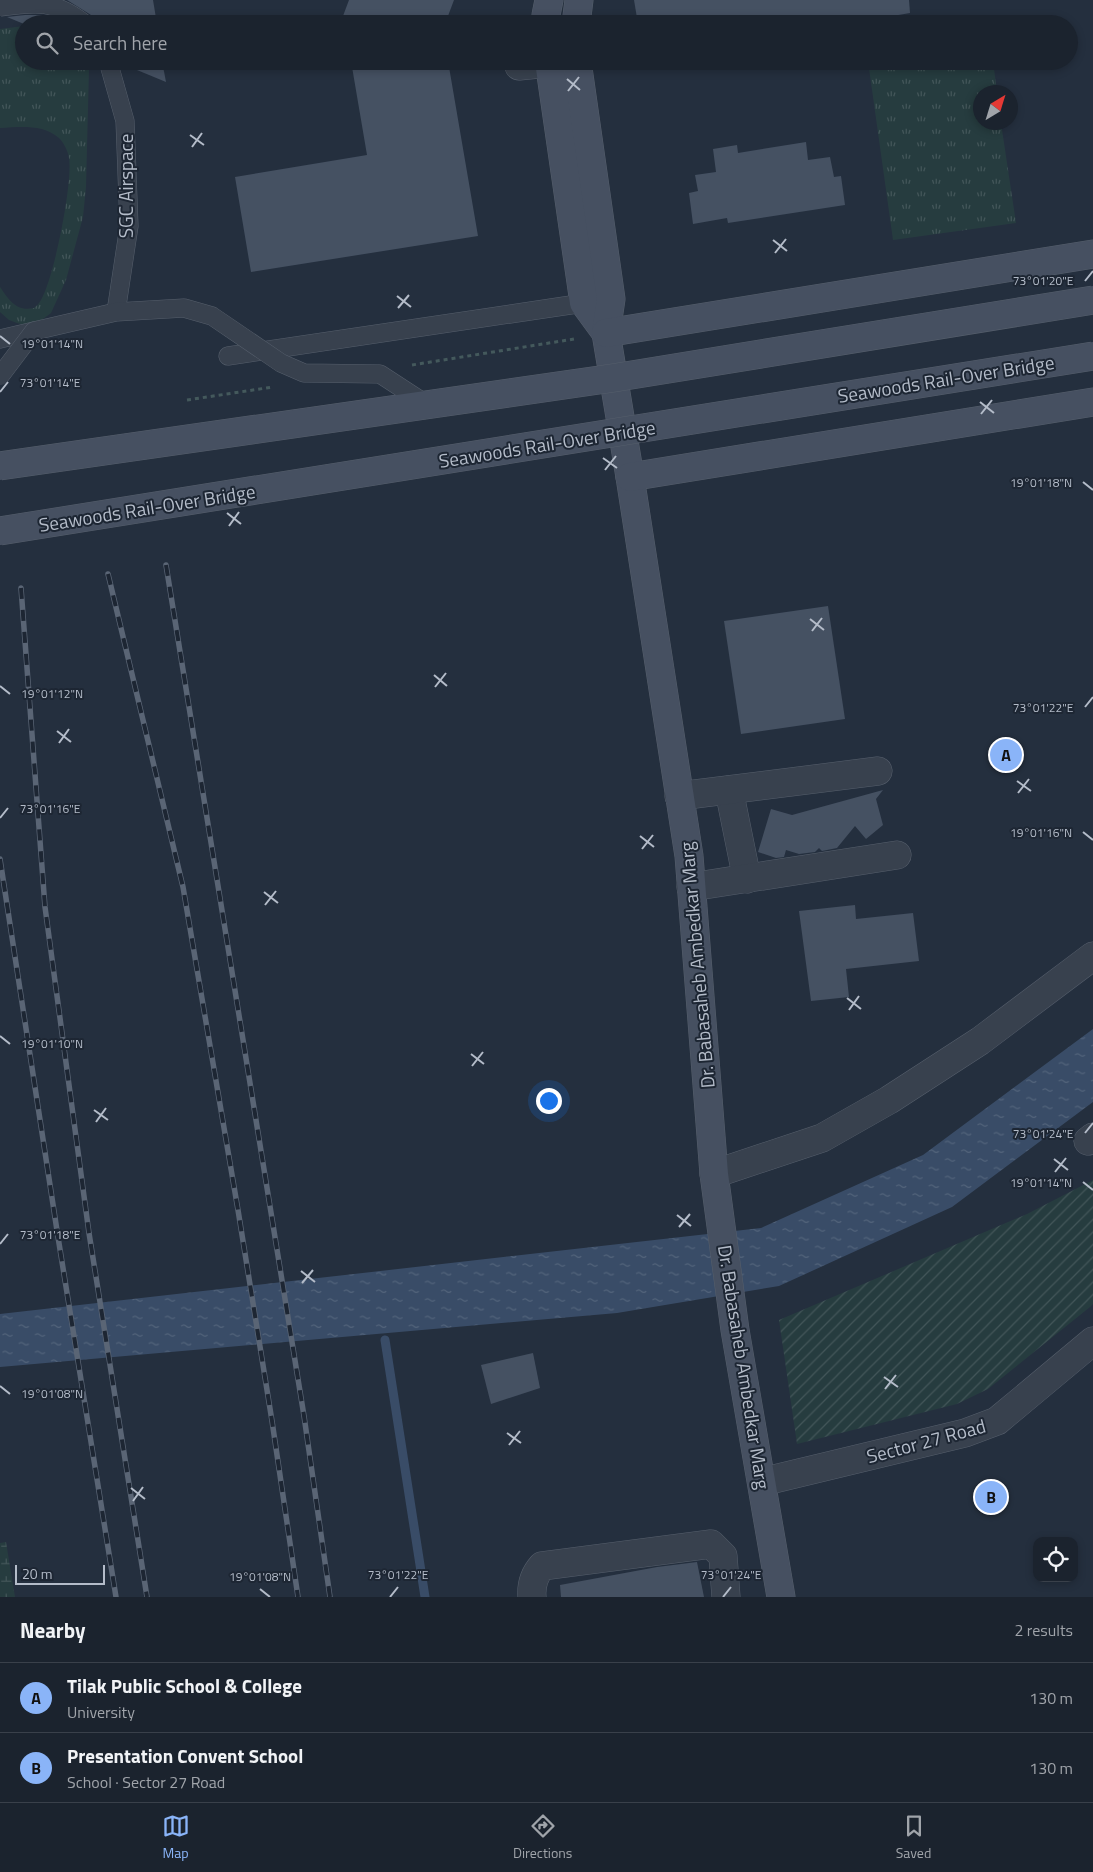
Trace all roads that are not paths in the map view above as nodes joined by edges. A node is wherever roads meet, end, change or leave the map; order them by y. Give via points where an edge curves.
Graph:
1 (549, 0) edge
2 (579, 0) edge
3 (0, 7) edge
4 (73, 15) edge
5 (546, 15) edge
6 (577, 15) edge
7 (111, 70) edge
8 (550, 70) edge
9 (578, 70) edge
10 (1093, 254) edge
11 (1093, 300) edge
12 (584, 303) junction
13 (116, 312) junction
14 (34, 331) junction
15 (606, 333) junction
16 (0, 339) edge
17 (228, 356) dead end
18 (1093, 356) edge
19 (0, 376) edge
20 (1093, 402) edge
21 (426, 404) junction
22 (0, 466) edge
23 (630, 478) junction
24 (0, 531) edge
25 (878, 771) dead end
26 (729, 790) junction
27 (679, 796) junction
28 (898, 855) dead end
29 (747, 879) junction
30 (691, 887) junction
31 (1093, 956) edge
32 (716, 1180) junction
33 (1093, 1342) edge
34 (762, 1482) junction
35 (532, 1597) edge
36 (726, 1597) edge
37 (781, 1597) edge

1 - 5 main road
2 - 6 main road
3 - 4 lane, bridge via 40,2 58,6
7 - 13 lane, SGC Airspace, bridge via 126,121 128,226
8 - 12 main road, Dr. Babasaheb Ambedkar Marg
9 - 15 main road, Dr. Babasaheb Ambedkar Marg via 611,299
10 - 15 main road
11 - 21 main road, bridge via 614,378
12 - 15 main road, Dr. Babasaheb Ambedkar Marg
12 - 17 lane
13 - 14 lane, bridge
13 - 21 lane, bridge via 184,308 212,316 281,363 304,373 380,374
14 - 16 lane
14 - 19 lane, bridge
15 - 23 main road, Dr. Babasaheb Ambedkar Marg
18 - 24 main road, Seawoods Rail-Over Bridge, bridge
20 - 23 main road
21 - 22 main road, bridge
23 - 27 main road, Dr. Babasaheb Ambedkar Marg
25 - 26 street
26 - 27 street
26 - 29 street
27 - 30 main road, Dr. Babasaheb Ambedkar Marg
28 - 29 street
29 - 30 street
30 - 32 main road, Dr. Babasaheb Ambedkar Marg
31 - 32 street via 980,1041 889,1100 822,1138
32 - 34 main road, Dr. Babasaheb Ambedkar Marg via 736,1330
33 - 34 street, Sector 27 Road via 997,1421 965,1433
34 - 37 main road, Dr. Babasaheb Ambedkar Marg
35 - 36 street via 535,1574 542,1566 711,1544 723,1556

